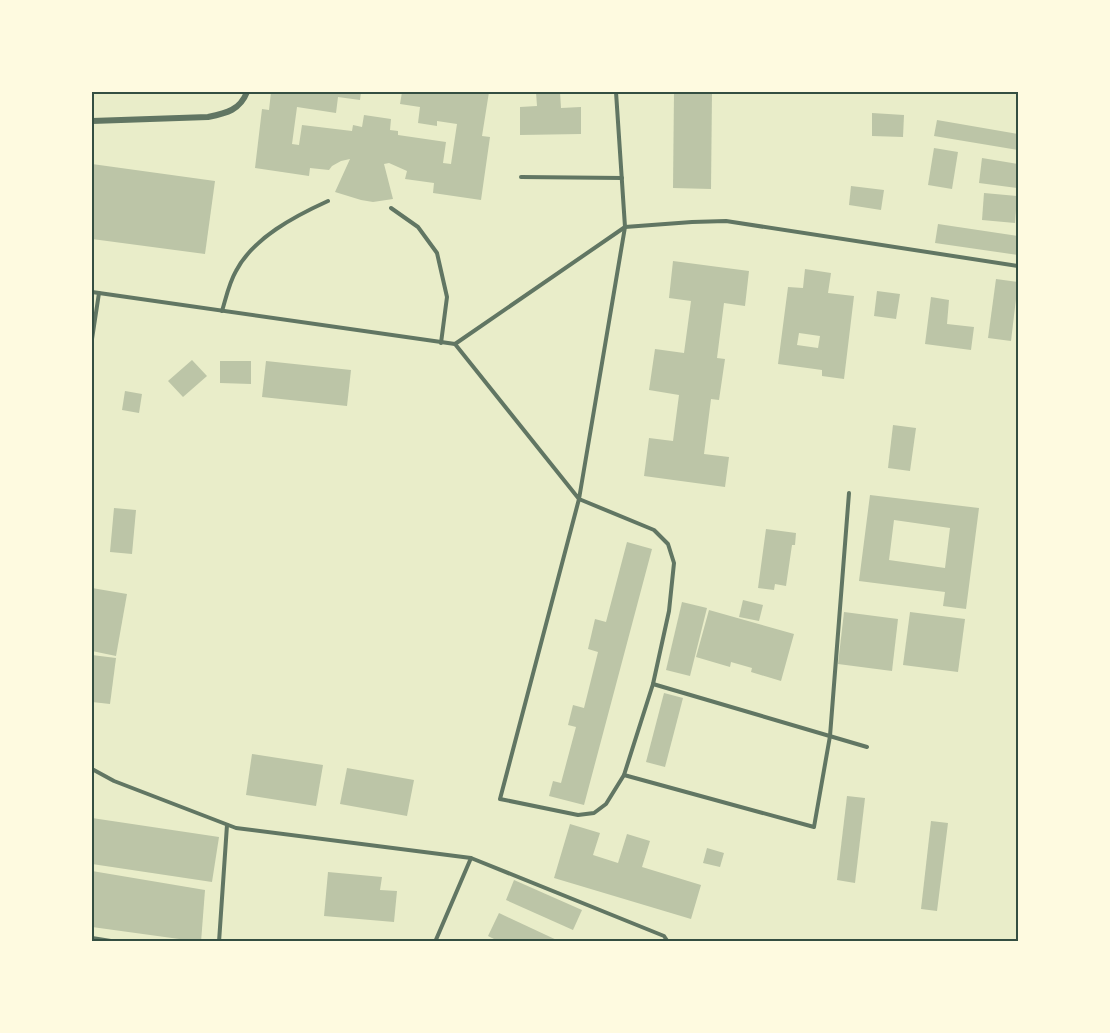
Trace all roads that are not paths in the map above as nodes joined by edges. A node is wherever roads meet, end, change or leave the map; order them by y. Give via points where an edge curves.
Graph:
1 (247, 92) edge
2 (616, 92) edge
3 (92, 121) edge
4 (521, 177) dead end
5 (622, 178) junction
6 (328, 201) dead end
7 (391, 208) dead end
8 (625, 227) junction
9 (1018, 266) edge
10 (92, 292) edge
11 (99, 293) junction
12 (222, 311) junction
13 (92, 339) edge
14 (441, 342) junction
15 (455, 344) junction
16 (849, 493) dead end
17 (579, 499) junction
18 (653, 684) junction
19 (830, 736) junction
20 (867, 747) dead end
21 (92, 769) edge
22 (624, 775) junction
23 (227, 825) junction
24 (471, 858) junction
25 (92, 938) edge
26 (117, 942) edge
27 (219, 942) edge
28 (435, 942) edge
29 (668, 942) edge

1 - 3 street via 239,106 208,117
2 - 5 lane
4 - 5 lane
5 - 8 lane
6 - 12 lane via 299,214 258,243 236,270
7 - 14 lane via 418,227 437,252 447,297
8 - 9 lane via 726,221
8 - 15 lane
8 - 17 lane
10 - 11 lane
11 - 12 lane
11 - 13 lane
12 - 14 lane
14 - 15 lane
15 - 17 lane
16 - 19 lane
17 - 18 lane via 654,530 668,544 674,563 669,611
17 - 22 lane via 500,799 578,815 594,813 606,804
18 - 19 lane
18 - 22 lane
19 - 20 lane
19 - 22 lane via 814,827
21 - 23 lane via 114,782
23 - 24 lane
23 - 27 lane
24 - 28 lane
24 - 29 lane via 664,936
25 - 26 lane

